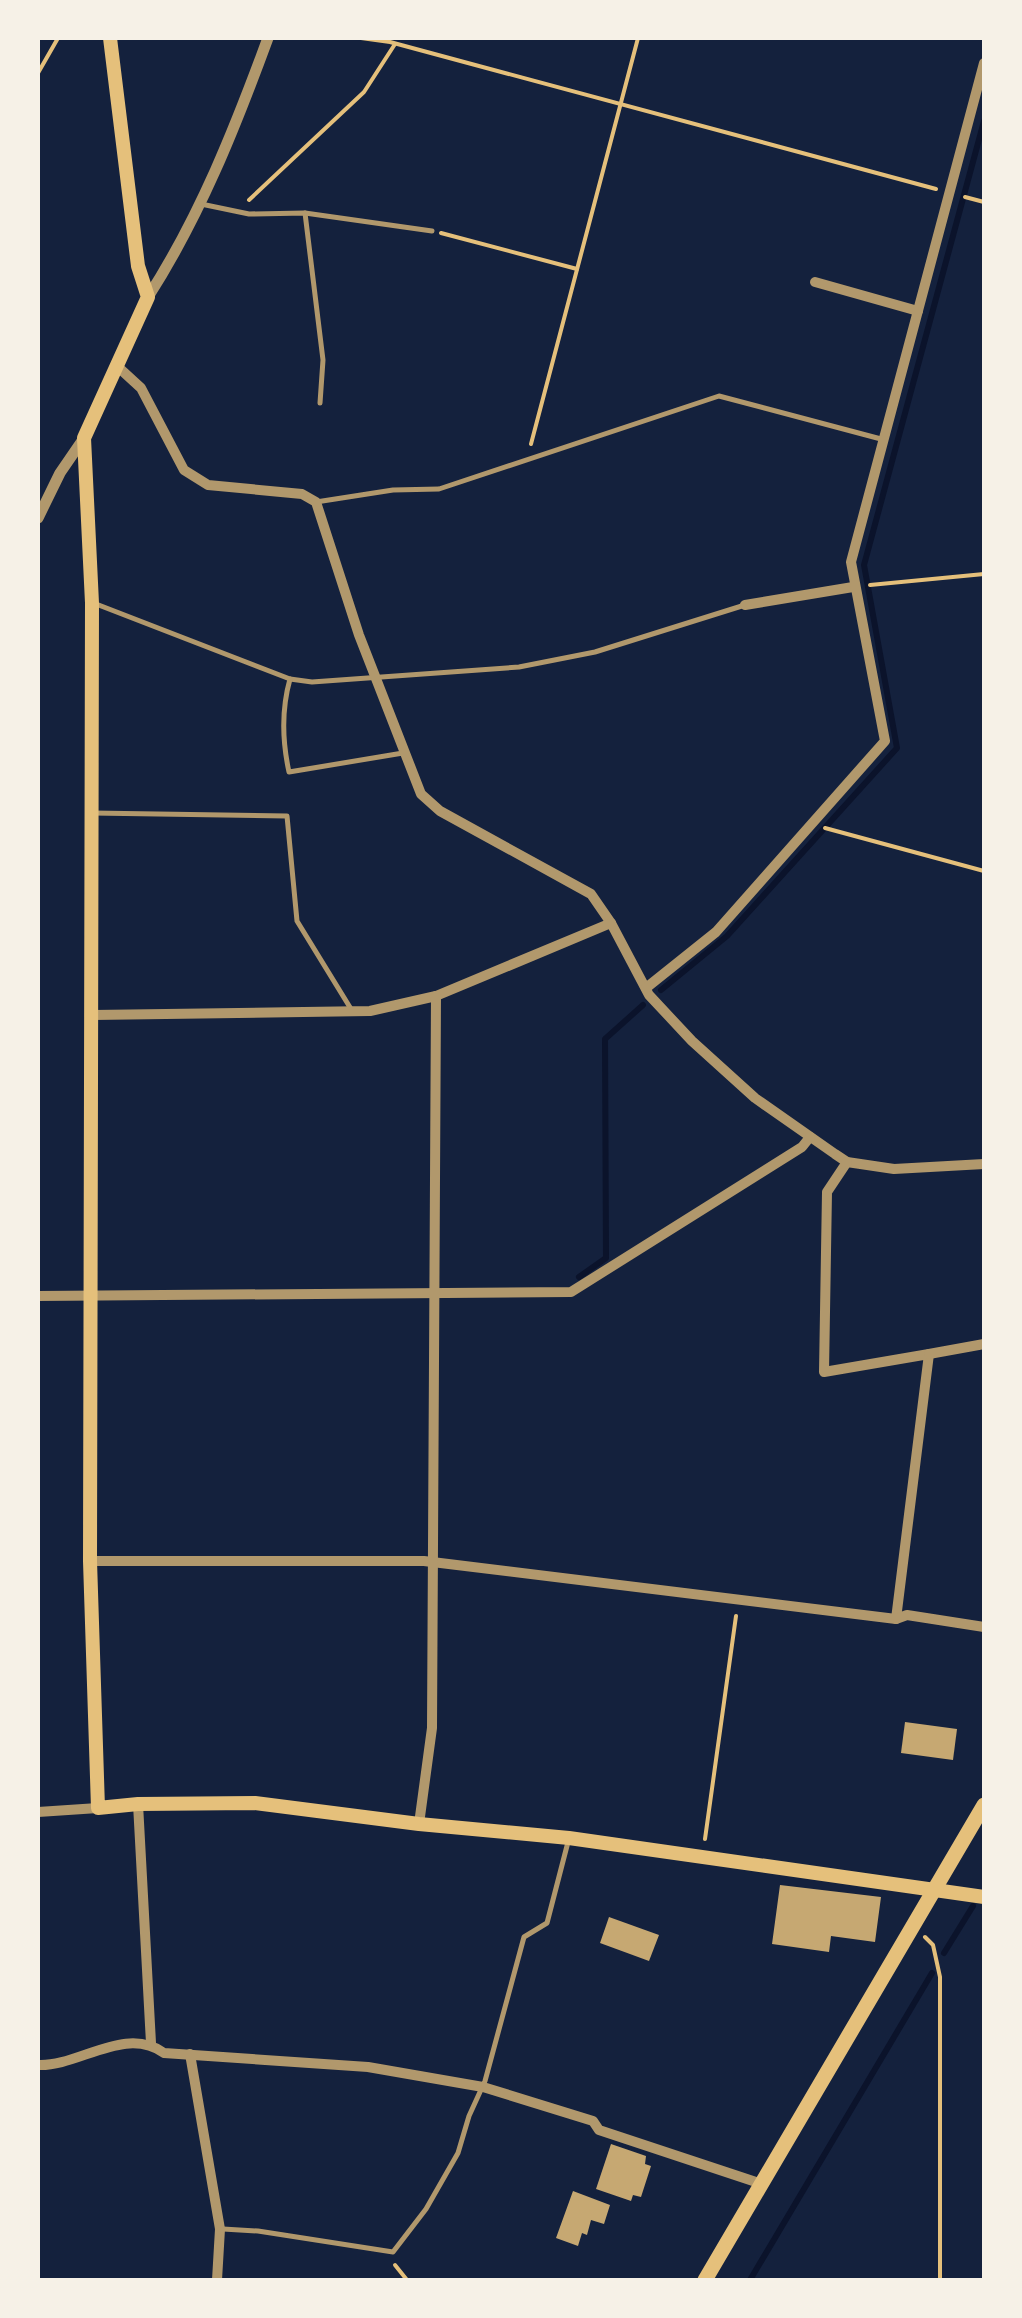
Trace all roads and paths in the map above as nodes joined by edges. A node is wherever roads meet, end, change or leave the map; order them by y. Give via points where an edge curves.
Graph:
1 (58, 38) edge
2 (110, 38) edge
3 (268, 38) edge
4 (361, 38) edge
5 (638, 38) edge
6 (395, 44) junction
7 (984, 63) edge
8 (38, 73) edge
9 (620, 105) junction
10 (950, 193) junction
11 (984, 202) edge
12 (201, 204) junction
13 (305, 213) junction
14 (250, 214) junction
15 (432, 231) joint
16 (577, 269) junction
17 (815, 282) dead end
18 (148, 297) junction
19 (918, 311) junction
20 (117, 366) junction
21 (320, 403) dead end
22 (84, 438) junction
23 (882, 440) junction
24 (530, 459) junction
25 (316, 502) junction
26 (38, 518) edge
27 (984, 574) edge
28 (854, 587) junction
29 (92, 603) junction
30 (745, 605) joint
31 (376, 676) junction
32 (290, 680) junction
33 (403, 753) junction
34 (92, 812) junction
35 (816, 822) junction
36 (984, 871) edge
37 (612, 923) junction
38 (646, 988) junction
39 (436, 996) junction
40 (352, 1011) junction
41 (92, 1015) junction
42 (810, 1137) junction
43 (847, 1162) junction
44 (984, 1164) edge
45 (38, 1296) edge
46 (92, 1296) junction
47 (435, 1296) junction
48 (984, 1344) edge
49 (928, 1354) junction
50 (90, 1560) junction
51 (435, 1564) junction
52 (738, 1598) junction
53 (896, 1619) junction
54 (984, 1627) edge
55 (138, 1804) junction
56 (984, 1806) edge
57 (98, 1808) junction
58 (38, 1812) edge
59 (419, 1824) junction
60 (568, 1838) junction
61 (702, 1858) junction
62 (936, 1888) junction
63 (984, 1896) edge
64 (915, 1927) junction
65 (151, 2044) junction
66 (190, 2054) junction
67 (38, 2065) edge
68 (482, 2086) junction
69 (762, 2184) junction
70 (220, 2229) junction
71 (393, 2252) junction
72 (218, 2280) edge
73 (408, 2280) edge
74 (705, 2280) edge
75 (940, 2280) edge

1 - 8 path
2 - 18 main road via 138,266
3 - 12 street
4 - 6 path
5 - 9 path
6 - 9 path
6 - 14 path via 364,92 248,201
7 - 10 street
9 - 10 path
9 - 16 path
10 - 11 path
10 - 19 street
12 - 14 lane
12 - 18 street
13 - 14 lane
13 - 15 lane
13 - 21 lane via 323,360
15 - 16 path
16 - 24 path
17 - 19 street
18 - 20 main road
19 - 23 street
20 - 22 main road
20 - 25 street via 141,388 184,470 208,485 302,494
22 - 26 street
22 - 29 main road
23 - 24 lane via 719,396
23 - 28 street via 851,562
24 - 25 lane via 439,490
25 - 31 street
27 - 28 path
28 - 30 street
28 - 35 street via 885,741
29 - 32 lane
29 - 34 main road
30 - 31 lane via 595,652 518,667
31 - 32 lane
31 - 33 street
32 - 33 lane via 283,704 289,772
33 - 37 street via 420,794 578,885
34 - 40 lane via 287,816 297,921
34 - 41 main road
35 - 36 path via 831,832
35 - 38 street via 716,932
37 - 38 street
37 - 39 street
38 - 42 street via 722,1070
39 - 40 street
39 - 47 street
40 - 41 street
41 - 46 main road
42 - 43 street
42 - 47 street via 571,1292
43 - 44 street via 894,1168
43 - 49 street via 827,1192 824,1372
45 - 46 street
46 - 47 street
46 - 50 main road
47 - 51 street
48 - 49 street
49 - 53 street
50 - 51 street
50 - 57 main road
51 - 52 street
51 - 59 street via 432,1728
52 - 53 street
52 - 61 path
53 - 54 street
55 - 57 main road
55 - 59 main road via 256,1803
55 - 65 street
56 - 62 main road
57 - 58 street
59 - 60 main road
60 - 61 main road
60 - 68 lane via 548,1923 524,1937
61 - 62 main road
62 - 63 main road
62 - 64 main road
64 - 69 main road
64 - 75 path via 933,1945 940,1977
65 - 66 street via 164,2053
65 - 67 street via 111,2046 57,2066
66 - 68 street via 368,2066
66 - 70 street
68 - 69 street
68 - 71 lane via 458,2153
69 - 74 main road
70 - 71 lane
70 - 72 street
71 - 73 path

